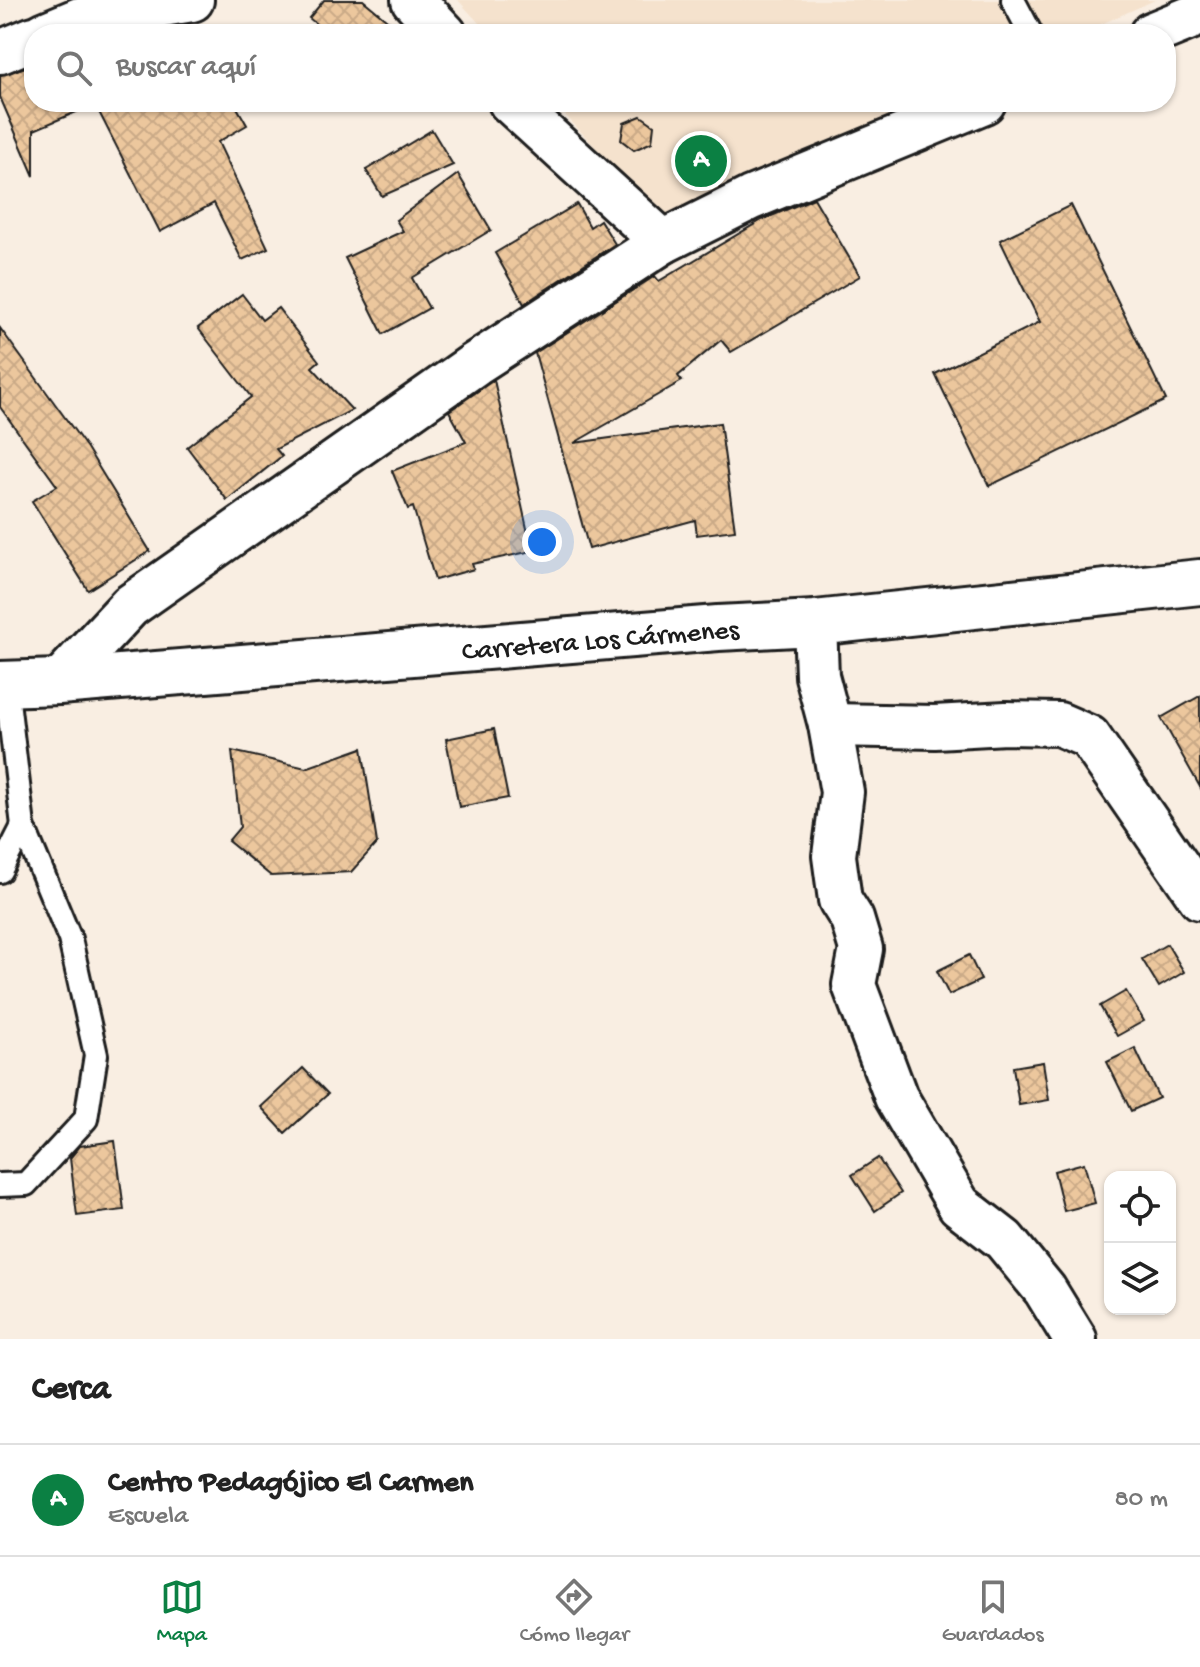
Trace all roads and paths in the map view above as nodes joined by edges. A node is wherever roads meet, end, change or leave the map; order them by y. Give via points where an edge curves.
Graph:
1 (192, 0) edge
2 (413, 0) edge
3 (1013, 0) edge
4 (1200, 14) edge
5 (68, 24) edge
6 (436, 24) edge
7 (1026, 24) edge
8 (1176, 24) edge
9 (24, 42) edge
10 (0, 52) edge
11 (521, 112) edge
12 (960, 112) edge
13 (663, 242) junction
14 (1200, 582) edge
15 (815, 623) junction
16 (59, 682) junction
17 (3, 684) edge
18 (830, 725) junction
19 (23, 826) junction
20 (0, 871) edge
21 (1200, 898) edge
22 (0, 1185) edge
23 (1075, 1339) edge

1 - 5 street
2 - 6 street
3 - 7 lane
4 - 8 street
9 - 10 street
11 - 13 street
12 - 13 street via 751,198
13 - 16 street via 475,364 130,606
14 - 15 main road, Carretera Los Cármenes
15 - 16 main road, Carretera Los Cármenes
15 - 18 street via 817,676
16 - 17 main road, Carretera Los Cármenes
17 - 19 lane
18 - 21 street via 1059,724 1089,737
18 - 23 street via 842,792 834,856 840,900 861,949 854,985 896,1097 959,1205 1004,1240 1045,1290
19 - 20 lane
19 - 22 lane via 70,939 96,1055 86,1119 26,1184

